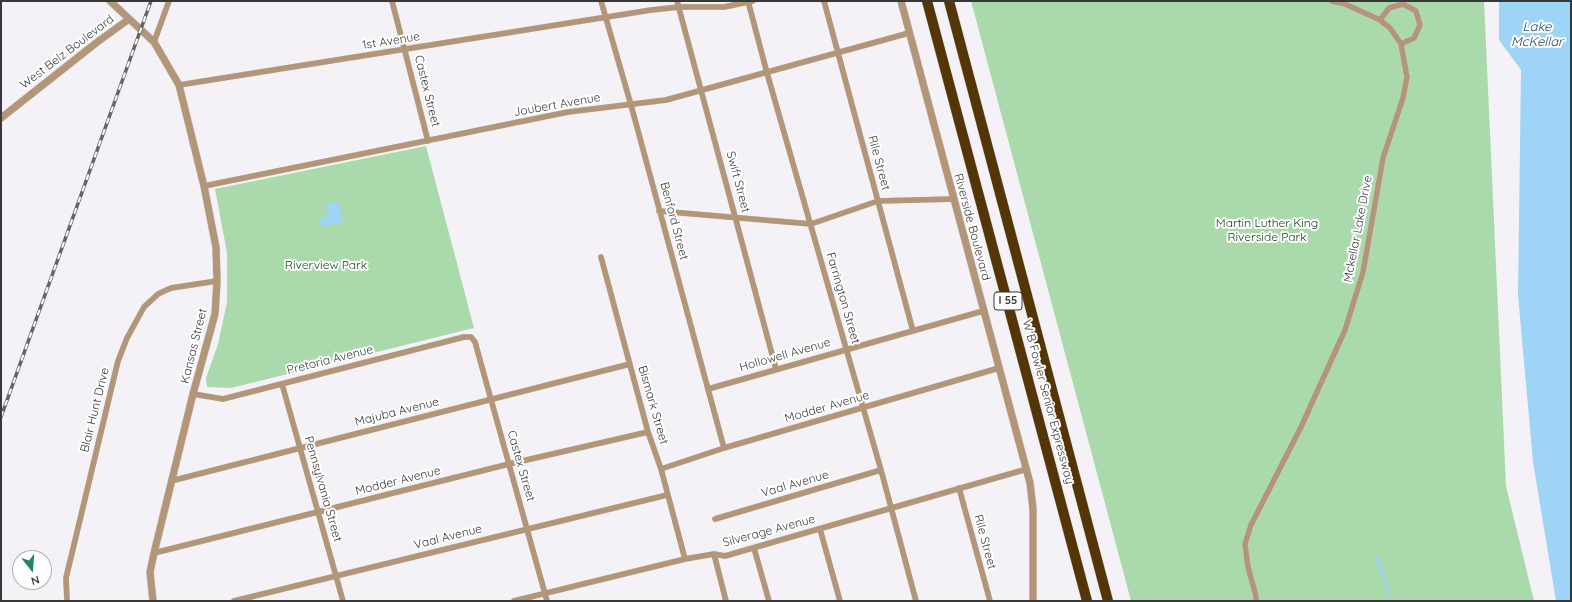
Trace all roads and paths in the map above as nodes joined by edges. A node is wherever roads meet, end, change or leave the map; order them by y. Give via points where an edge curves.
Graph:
1 (110, 1) edge
2 (169, 1) edge
3 (392, 1) edge
4 (601, 1) edge
5 (750, 1) edge
6 (824, 1) edge
7 (901, 1) edge
8 (928, 1) edge
9 (949, 1) edge
10 (1332, 1) edge
11 (678, 4) edge
12 (606, 17) junction
13 (129, 19) junction
14 (1380, 20) junction
15 (909, 33) junction
16 (154, 42) junction
17 (1401, 44) junction
18 (405, 50) junction
19 (838, 53) junction
20 (767, 73) junction
21 (179, 85) junction
22 (702, 91) junction
23 (631, 105) junction
24 (1, 118) edge
25 (428, 140) junction
26 (204, 186) junction
27 (954, 199) junction
28 (878, 201) junction
29 (659, 211) junction
30 (736, 218) junction
31 (811, 224) junction
32 (601, 257) dead end
33 (217, 281) junction
34 (983, 311) junction
35 (913, 331) junction
36 (473, 338) joint
37 (846, 350) junction
38 (630, 364) junction
39 (999, 368) junction
40 (776, 369) junction
41 (282, 384) junction
42 (708, 389) junction
43 (192, 394) junction
44 (491, 400) junction
45 (863, 408) junction
46 (648, 432) junction
47 (300, 448) junction
48 (724, 448) junction
49 (509, 464) junction
50 (661, 469) junction
51 (1027, 469) junction
52 (881, 470) junction
53 (171, 481) junction
54 (959, 488) junction
55 (667, 495) junction
56 (891, 508) junction
57 (318, 512) junction
58 (715, 519) dead end
59 (528, 528) junction
60 (820, 529) junction
61 (754, 548) junction
62 (154, 553) junction
63 (714, 554) junction
64 (685, 559) junction
65 (336, 576) junction
66 (545, 593) junction
67 (67, 601) edge
68 (153, 601) edge
69 (234, 601) edge
70 (343, 601) edge
71 (514, 601) edge
72 (547, 601) edge
73 (726, 601) edge
74 (769, 601) edge
75 (840, 601) edge
76 (916, 601) edge
77 (990, 601) edge
78 (1033, 601) edge
79 (1087, 601) edge
80 (1108, 601) edge
81 (1256, 601) edge

1 - 13 street, Kansas Street
2 - 16 street
3 - 18 street, Castex Street
4 - 12 street, Benford Street
5 - 11 street, 1st Avenue via 724,7
5 - 20 street, Farrington Street
6 - 19 street, Rile Street
7 - 15 street, Riverside Boulevard
8 - 79 highway, W B Fowler Senior Expressway / I 55
9 - 80 highway, W B Fowler Senior Expressway / I 55
10 - 14 street, Mckellar Lake Drive
11 - 12 street, 1st Avenue
11 - 22 street, Swift Street
12 - 18 street, 1st Avenue
12 - 23 street, Benford Street
13 - 16 street, Kansas Street
13 - 24 street, West Belz Boulevard
14 - 17 street, Mckellar Lake Drive via 1390,28
14 - 17 street via 1388,8 1403,4 1416,11 1420,25 1414,38
15 - 19 street, Joubert Avenue
15 - 27 street, Riverside Boulevard
16 - 21 street, Kansas Street
17 - 81 street, Mckellar Lake Drive via 1407,77 1403,98 1383,158 1363,272 1345,330 1301,428 1251,525 1245,544
18 - 21 street, 1st Avenue
18 - 25 street, Castex Street
19 - 20 street, Joubert Avenue
19 - 28 street, Rile Street
20 - 22 street, Joubert Avenue
20 - 31 street, Farrington Street
21 - 26 street, Kansas Street
22 - 23 street, Joubert Avenue
22 - 30 street, Swift Street
23 - 25 street, Joubert Avenue via 568,112
23 - 29 street, Benford Street
25 - 26 street, Joubert Avenue
26 - 33 street, Kansas Street via 216,247
27 - 28 street
27 - 34 street, Riverside Boulevard
28 - 31 street
28 - 35 street, Rile Street
29 - 30 street
29 - 42 street, Benford Street
30 - 31 street
30 - 40 street, Swift Street
31 - 37 street, Farrington Street
32 - 38 street, Bismark Street
33 - 43 street, Kansas Street via 215,314
33 - 67 street, Blair Hunt Drive via 171,288 158,294 144,307 127,338 118,361 66,578
34 - 35 street, Hollowell Avenue
34 - 39 street, Riverside Boulevard
35 - 37 street, Hollowell Avenue
36 - 41 street, Pretoria Avenue via 464,337
36 - 44 street, Castex Street
37 - 40 street, Hollowell Avenue
37 - 45 street, Farrington Street
38 - 44 street, Majuba Avenue
38 - 46 street, Bismark Street
39 - 45 street, Modder Avenue
39 - 51 street, Riverside Boulevard
40 - 42 street, Hollowell Avenue
41 - 43 street, Pretoria Avenue via 223,399
41 - 47 street, Pennsylvania Street
42 - 48 street, Benford Street
43 - 53 street, Kansas Street
44 - 47 street, Majuba Avenue
44 - 49 street, Castex Street
45 - 48 street, Modder Avenue
45 - 52 street, Farrington Street
46 - 49 street, Modder Avenue
46 - 50 street, Bismark Street
47 - 53 street, Majuba Avenue
47 - 57 street, Pennsylvania Street
48 - 50 street, Modder Avenue
49 - 57 street, Modder Avenue
49 - 59 street, Castex Street
50 - 55 street, Bismark Street
51 - 54 street, Silverage Avenue
51 - 78 street, Riverside Boulevard via 1033,501
52 - 56 street, Farrington Street
52 - 58 street, Vaal Avenue
53 - 62 street, Kansas Street
54 - 56 street, Silverage Avenue
54 - 77 street, Rile Street
55 - 59 street, Vaal Avenue
55 - 64 street, Bismark Street
56 - 60 street, Silverage Avenue
56 - 76 street, Farrington Street
57 - 62 street, Modder Avenue
57 - 65 street, Pennsylvania Street
59 - 65 street, Vaal Avenue
59 - 66 street, Castex Street
60 - 61 street, Silverage Avenue
60 - 75 street
61 - 63 street, Silverage Avenue via 725,556
61 - 74 street
62 - 68 street, Kansas Street via 150,572
63 - 64 street, Silverage Avenue
63 - 73 street
64 - 66 street, Silverage Avenue
65 - 69 street, Vaal Avenue
65 - 70 street, Pennsylvania Street
66 - 71 street, Silverage Avenue
66 - 72 street, Castex Street

